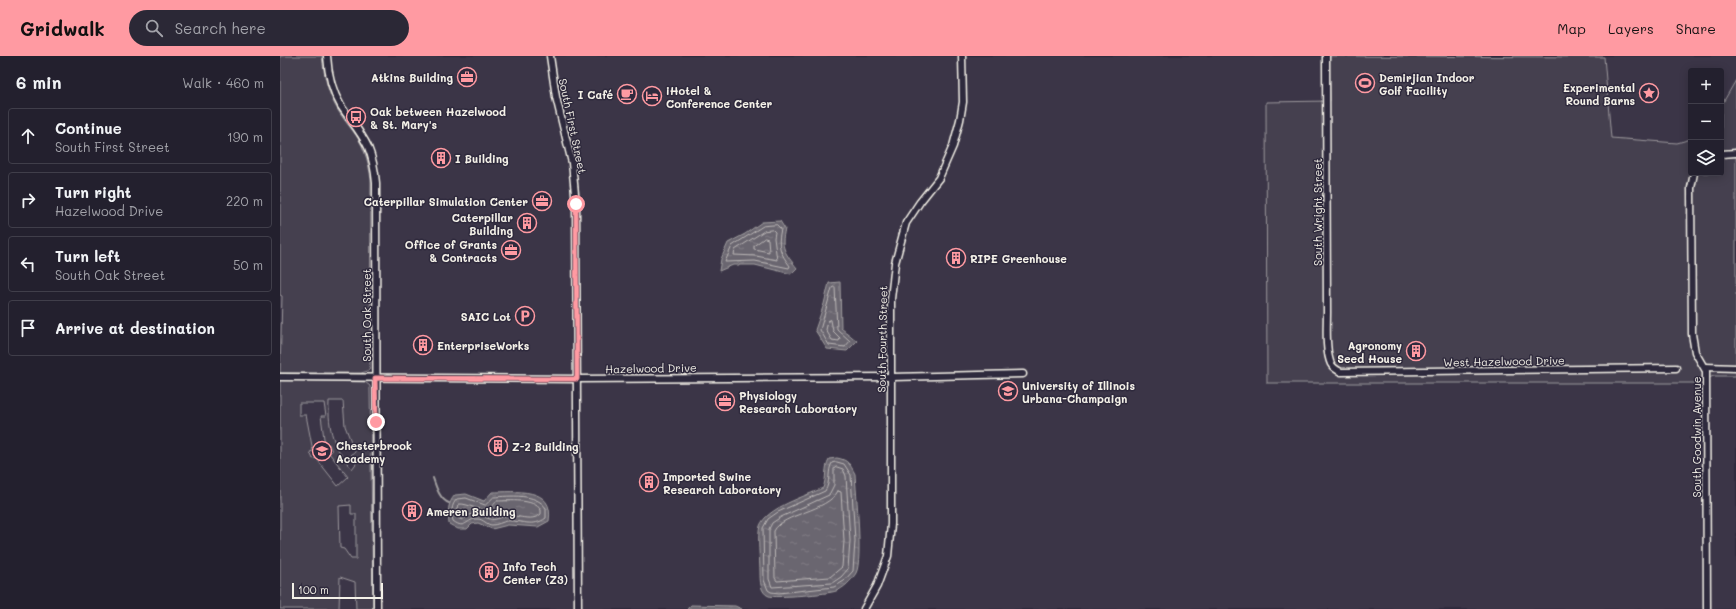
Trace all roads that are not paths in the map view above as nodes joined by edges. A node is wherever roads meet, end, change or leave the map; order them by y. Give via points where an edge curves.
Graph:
1 (327, 56) edge
2 (550, 56) edge
3 (962, 56) edge
4 (1326, 56) edge
5 (1736, 153) edge
6 (1724, 154) edge
7 (1693, 176) edge
8 (1705, 367) junction
9 (1333, 368) joint
10 (1676, 368) dead end
11 (1736, 368) edge
12 (1023, 374) dead end
13 (280, 377) edge
14 (892, 377) junction
15 (375, 378) junction
16 (577, 379) junction
17 (377, 609) edge
18 (578, 609) edge
19 (864, 609) edge
20 (1707, 609) edge

1 - 15 street, South Oak Street via 329,77 334,90 368,148 375,172
2 - 16 street, South First Street via 574,183
3 - 14 street, South Fourth Street via 962,102 954,146 939,178 906,223 895,263 891,299
4 - 9 street, South Wright Street via 1327,319 1329,358
5 - 6 street
7 - 8 street, South Goodwin Avenue via 1691,188 1692,334 1695,352
8 - 11 street
8 - 20 street, South Goodwin Avenue
9 - 10 street, West Hazelwood Drive via 1341,372 1408,373
12 - 14 street, Hazelwood Drive
13 - 15 street, Hazelwood Drive
14 - 16 street, Hazelwood Drive
14 - 19 street, South Fourth Street via 892,489 888,556 877,586
15 - 16 street, Hazelwood Drive
15 - 17 street, South Oak Street
16 - 18 street, South First Street

